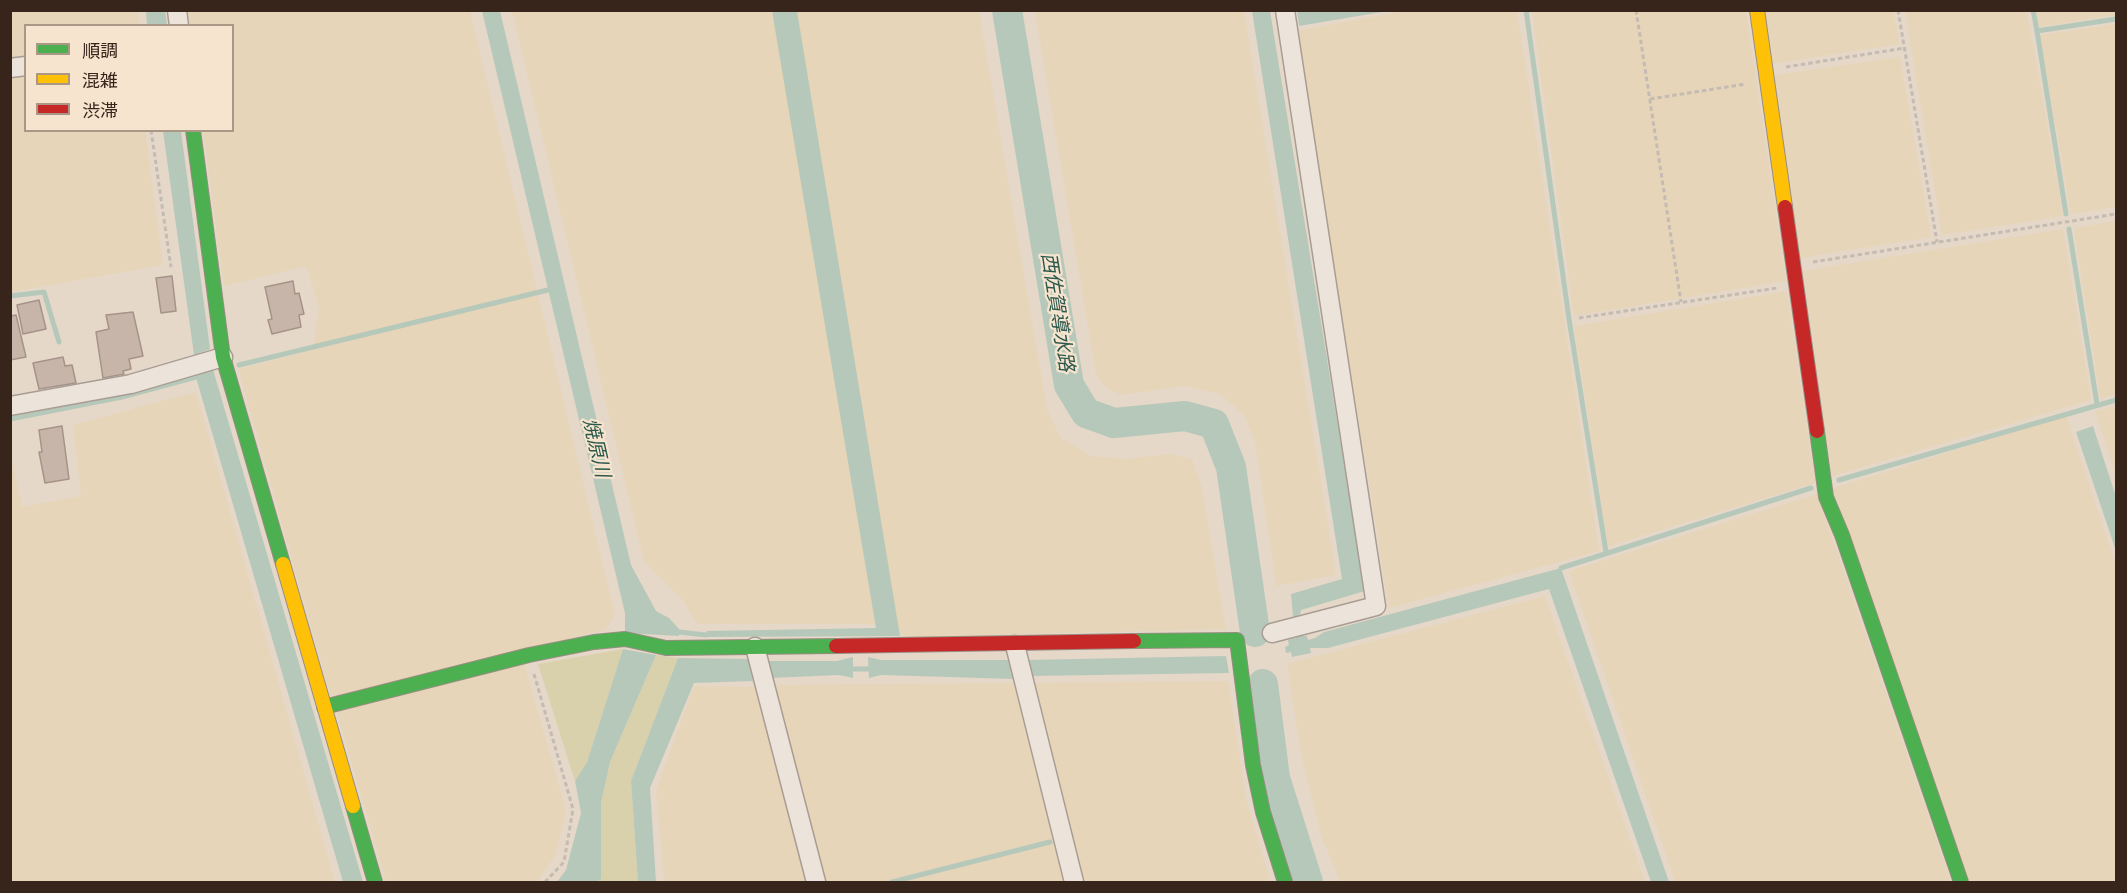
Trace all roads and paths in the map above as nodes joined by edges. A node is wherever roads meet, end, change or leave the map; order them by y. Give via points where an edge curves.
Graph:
1 (1285, 10) edge
2 (1636, 10) edge
3 (1757, 10) edge
4 (1899, 10) edge
5 (152, 132) edge
6 (193, 132) edge
7 (2116, 214) edge
8 (1937, 242) junction
9 (1793, 265) junction
10 (171, 267) dead end
11 (1796, 285) junction
12 (1681, 302) junction
13 (1579, 318) dead end
14 (223, 357) junction
15 (10, 406) edge
16 (1272, 633) dead end
17 (529, 655) junction
18 (1018, 660) junction
19 (759, 662) junction
20 (324, 707) junction
21 (375, 882) edge
22 (545, 882) edge
23 (816, 882) edge
24 (1074, 882) edge
25 (1285, 882) edge
26 (1961, 882) edge

1 - 16 street via 1376,606
2 - 12 path
3 - 9 street
4 - 8 path
5 - 10 path
6 - 14 street
7 - 8 path
8 - 9 path
9 - 11 street
11 - 12 path
11 - 26 street via 1826,497
12 - 13 path
14 - 15 street via 131,384
14 - 20 street
17 - 19 street via 625,639
17 - 20 street
17 - 22 path via 573,809 564,862
18 - 19 street
18 - 24 street
18 - 25 street via 1237,640 1253,765
19 - 23 street
20 - 21 street

